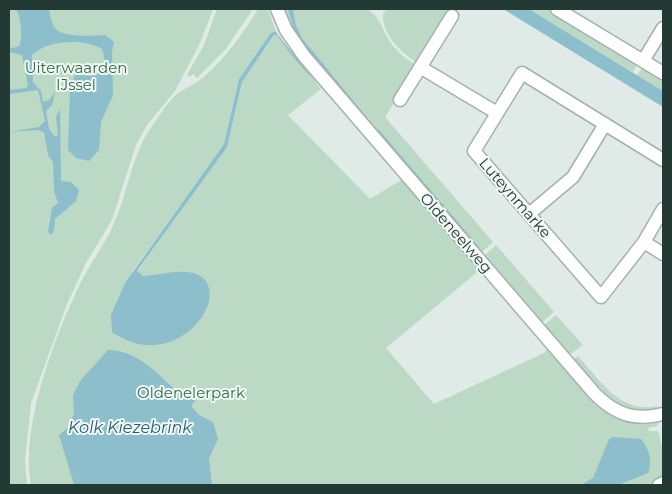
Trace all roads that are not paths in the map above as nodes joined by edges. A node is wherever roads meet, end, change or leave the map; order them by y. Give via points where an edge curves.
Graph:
1 (277, 9) edge
2 (557, 9) edge
3 (452, 16) dead end
4 (663, 28) edge
5 (643, 61) junction
6 (420, 67) junction
7 (663, 73) edge
8 (400, 100) dead end
9 (497, 114) junction
10 (604, 124) junction
11 (663, 160) edge
12 (663, 209) edge
13 (529, 214) junction
14 (644, 242) junction
15 (663, 254) edge
16 (663, 414) edge
17 (663, 483) edge
18 (659, 485) edge

1 - 16 street, Oldeneelweg via 286,30 304,56 595,394 627,416
2 - 5 street
3 - 6 street
4 - 5 street
5 - 7 street
6 - 8 street
6 - 9 street
9 - 10 street, Luteynmarke via 522,72
9 - 13 street, Luteynmarke via 474,151
10 - 11 street, Luteynmarke
10 - 13 street via 573,176
12 - 14 street, Luteynmarke
13 - 14 street, Luteynmarke via 601,297
14 - 15 street
17 - 18 street

